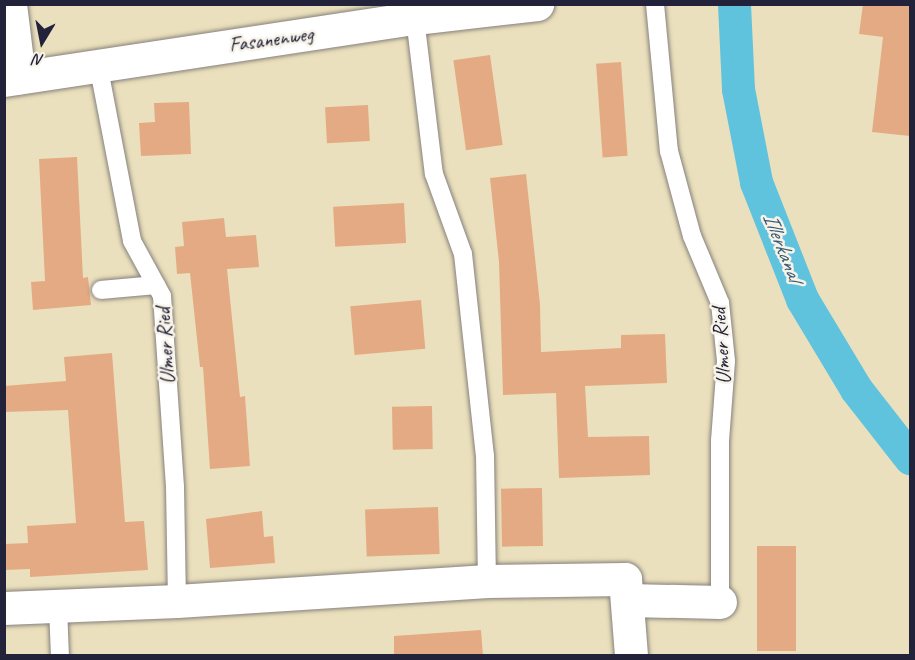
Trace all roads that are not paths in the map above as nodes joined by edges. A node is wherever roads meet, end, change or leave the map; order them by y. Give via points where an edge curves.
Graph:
1 (10, 4) edge
2 (537, 4) edge
3 (655, 4) edge
4 (415, 18) junction
5 (98, 64) junction
6 (12, 78) edge
7 (156, 285) junction
8 (101, 290) dead end
9 (487, 581) junction
10 (627, 600) junction
11 (177, 601) junction
12 (720, 603) joint
13 (58, 607) junction
14 (4, 608) edge
15 (60, 656) edge
16 (631, 656) edge

1 - 6 street
2 - 4 street, Fasanenweg
3 - 12 lane, Ulmer Ried via 669,151 692,236 720,303 726,361 720,440
4 - 5 street, Fasanenweg
4 - 9 lane via 434,174 464,254 485,455
5 - 6 street, Fasanenweg
5 - 7 lane, Ulmer Ried via 132,241
7 - 8 lane
7 - 11 lane, Ulmer Ried via 162,296 173,452
9 - 10 street via 625,579
9 - 11 street
10 - 12 street, Ulmer Ried
10 - 16 street
11 - 13 street
13 - 14 street
13 - 15 lane

